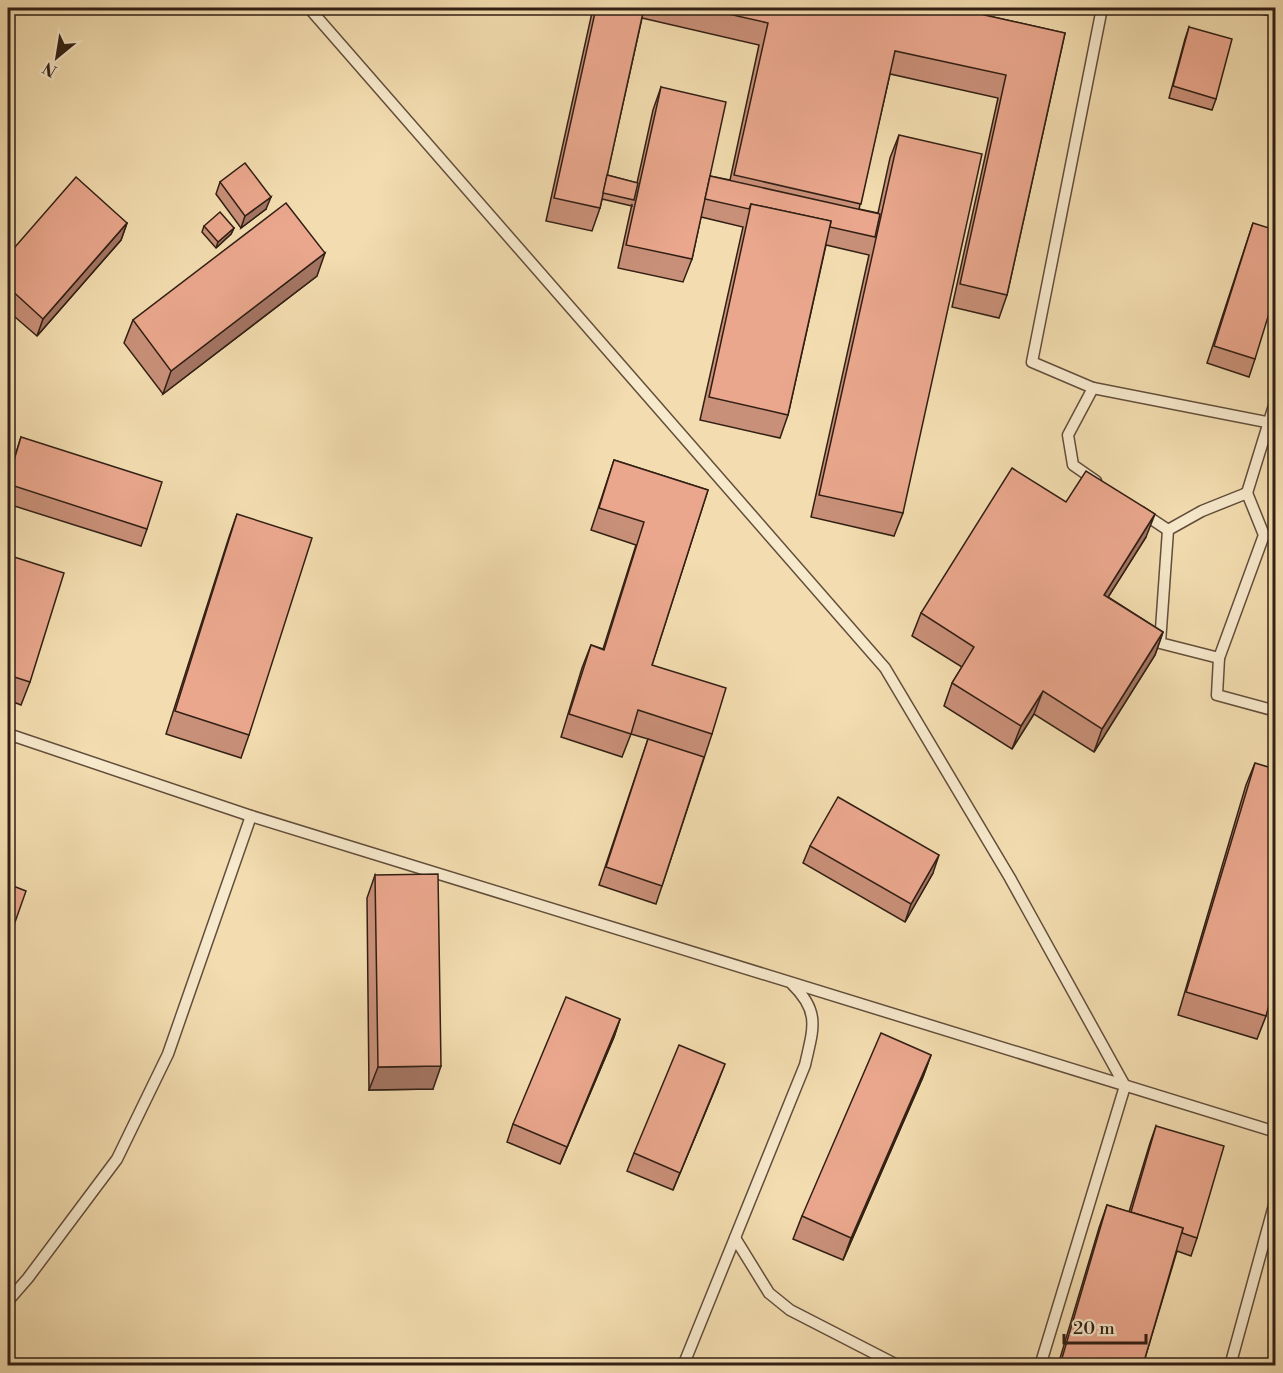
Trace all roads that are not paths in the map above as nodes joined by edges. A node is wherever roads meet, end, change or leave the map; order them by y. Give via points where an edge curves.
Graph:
1 (309, 8) edge
2 (1102, 8) edge
3 (1258, 8) edge
4 (1275, 11) edge
5 (1093, 388) junction
6 (1275, 399) edge
7 (1272, 423) edge
8 (1102, 485) edge
9 (1247, 493) junction
10 (1130, 504) edge
11 (1168, 530) junction
12 (1219, 658) junction
13 (1275, 711) edge
14 (8, 734) edge
15 (251, 816) junction
16 (790, 982) junction
17 (1125, 1086) junction
18 (1275, 1132) edge
19 (1275, 1198) edge
20 (735, 1238) junction
21 (8, 1301) edge
22 (683, 1365) edge
23 (899, 1365) edge
24 (1040, 1365) edge
25 (1230, 1365) edge

1 - 17 lane via 885,668 1010,878
2 - 5 lane via 1032,362
3 - 4 lane
5 - 7 lane
5 - 8 lane via 1068,435 1073,465
6 - 7 lane
7 - 9 lane
9 - 11 lane
9 - 12 lane via 1264,535
10 - 11 lane
11 - 12 lane via 1160,643
12 - 13 lane via 1217,695
14 - 15 lane
15 - 16 lane
15 - 21 lane via 168,1054 117,1159
16 - 17 lane
16 - 20 lane via 808,999 813,1026 805,1065
17 - 18 lane
17 - 24 lane
19 - 25 lane
20 - 22 lane
20 - 23 lane via 769,1293 790,1310

